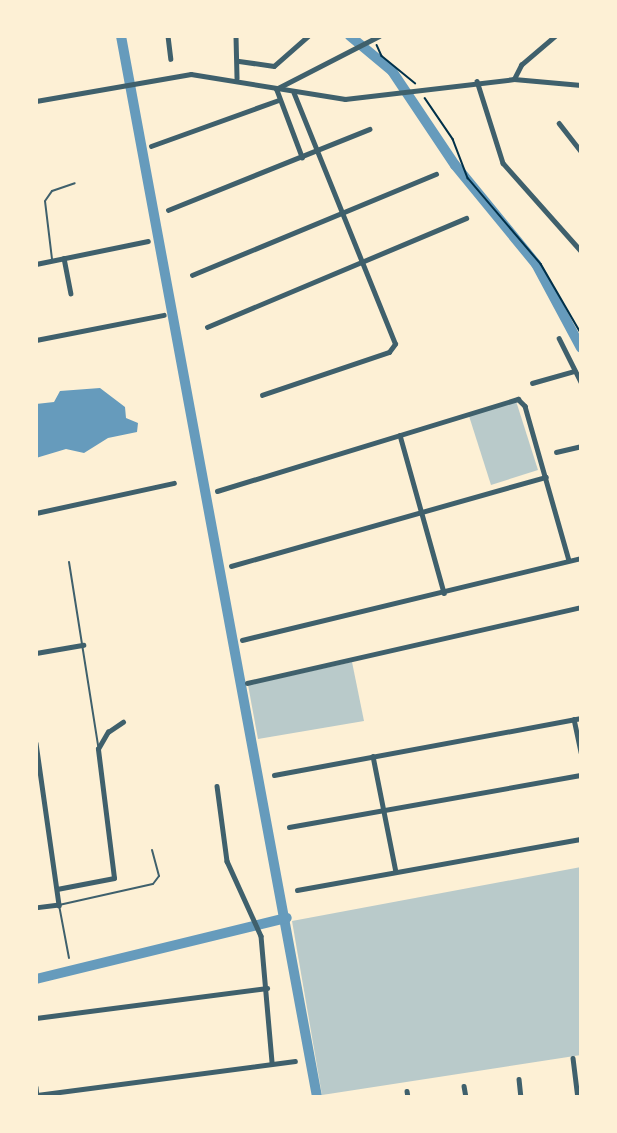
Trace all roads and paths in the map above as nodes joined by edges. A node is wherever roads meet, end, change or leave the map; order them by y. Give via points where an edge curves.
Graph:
1 (168, 36) edge
2 (236, 36) edge
3 (308, 36) edge
4 (555, 36) edge
5 (374, 38) edge
6 (171, 59) dead end
7 (239, 61) junction
8 (237, 78) junction
9 (514, 79) junction
10 (477, 81) junction
11 (581, 85) edge
12 (276, 89) junction
13 (423, 90) junction
14 (294, 94) junction
15 (279, 100) junction
16 (36, 101) edge
17 (559, 123) dead end
18 (369, 129) dead end
19 (151, 146) dead end
20 (581, 151) edge
21 (318, 152) junction
22 (302, 158) junction
23 (436, 174) dead end
24 (75, 183) dead end
25 (168, 210) dead end
26 (343, 213) junction
27 (466, 218) dead end
28 (148, 240) dead end
29 (581, 251) edge
30 (64, 258) junction
31 (52, 261) junction
32 (364, 261) junction
33 (36, 264) edge
34 (192, 275) dead end
35 (71, 293) dead end
36 (164, 315) dead end
37 (207, 327) dead end
38 (581, 333) edge
39 (559, 338) dead end
40 (36, 340) edge
41 (574, 371) junction
42 (581, 382) edge
43 (532, 383) dead end
44 (262, 395) dead end
45 (400, 435) junction
46 (581, 446) edge
47 (556, 452) dead end
48 (546, 477) junction
49 (174, 483) dead end
50 (217, 491) dead end
51 (36, 513) edge
52 (423, 513) junction
53 (581, 558) edge
54 (569, 560) junction
55 (69, 562) dead end
56 (231, 566) dead end
57 (444, 593) junction
58 (581, 608) edge
59 (242, 640) dead end
60 (83, 645) junction
61 (36, 653) edge
62 (247, 683) dead end
63 (581, 718) edge
64 (574, 719) junction
65 (123, 722) dead end
66 (36, 743) edge
67 (98, 749) junction
68 (581, 752) edge
69 (373, 756) junction
70 (274, 775) dead end
71 (581, 776) edge
72 (218, 786) dead end
73 (384, 810) junction
74 (289, 827) dead end
75 (581, 839) edge
76 (152, 850) dead end
77 (396, 872) junction
78 (57, 889) junction
79 (297, 890) dead end
80 (59, 905) junction
81 (36, 909) edge
82 (69, 958) dead end
83 (267, 988) junction
84 (36, 1018) edge
85 (573, 1058) dead end
86 (295, 1061) dead end
87 (272, 1063) junction
88 (519, 1079) dead end
89 (464, 1086) dead end
90 (36, 1087) edge
91 (37, 1096) edge
92 (466, 1097) edge
93 (521, 1097) edge
94 (578, 1097) edge

1 - 6 street
2 - 7 street
3 - 7 street via 274,66
4 - 9 street via 520,65
5 - 12 street
5 - 13 path via 382,56
7 - 8 street
8 - 12 street
8 - 16 street via 190,74 140,79
9 - 10 street
9 - 11 street
10 - 13 street
10 - 29 street via 490,137 503,163
12 - 14 street
12 - 15 street
13 - 14 street via 345,99
13 - 38 path via 425,102 453,139 468,178 541,264
14 - 21 street
15 - 19 street
15 - 22 street
17 - 20 street
18 - 21 street
21 - 22 street
21 - 26 street
22 - 25 street
23 - 26 street
24 - 31 lane via 52,191 45,201
26 - 32 street
26 - 34 street
27 - 32 street
28 - 30 street
30 - 31 street
30 - 35 street
31 - 33 street
32 - 37 street
32 - 44 street via 393,329 393,349
36 - 40 street
39 - 41 street
41 - 42 street
41 - 43 street
45 - 48 street via 518,399
45 - 50 street
45 - 52 street
46 - 47 street
48 - 52 street
48 - 54 street
49 - 51 street
52 - 56 street
52 - 57 street
53 - 54 street
54 - 57 street
55 - 60 lane
57 - 59 street
58 - 62 street
60 - 61 street
60 - 67 lane
63 - 64 street
64 - 68 street
64 - 69 street
65 - 67 street via 108,732
66 - 78 street
67 - 78 street via 114,878
69 - 70 street
69 - 73 street
71 - 73 street
72 - 83 street via 227,861 257,921
73 - 74 street
73 - 77 street
75 - 77 street
76 - 80 lane via 159,876 153,884
77 - 79 street
78 - 80 street
80 - 81 street
80 - 82 lane
83 - 84 street
83 - 87 street
85 - 94 street
86 - 87 street
87 - 91 street
88 - 93 street
89 - 92 street
90 - 91 street

